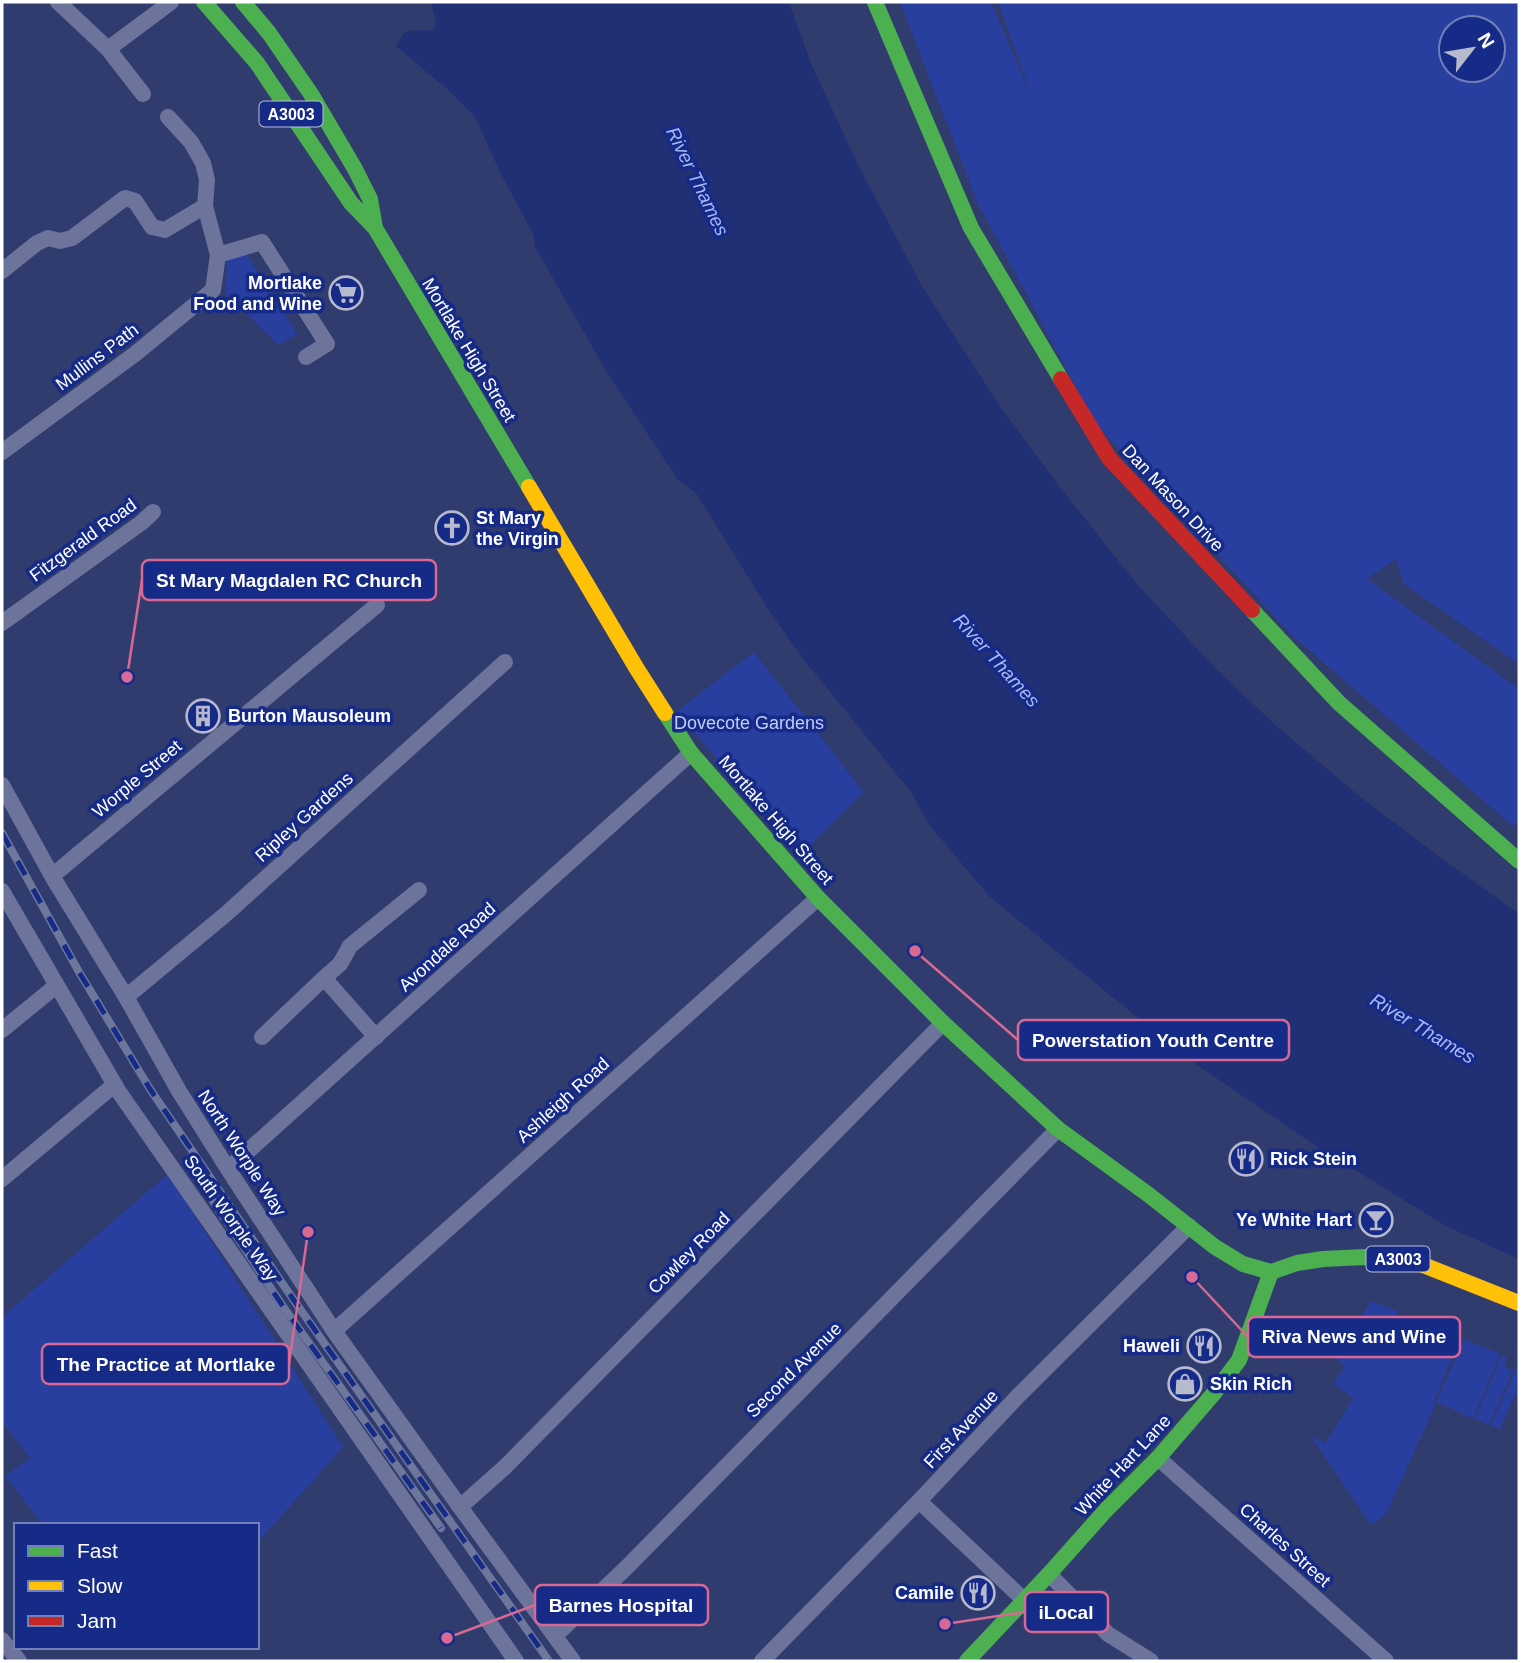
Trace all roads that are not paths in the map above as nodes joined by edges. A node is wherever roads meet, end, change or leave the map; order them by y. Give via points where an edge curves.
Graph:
1 (58, 2) edge
2 (171, 2) edge
3 (204, 2) edge
4 (243, 2) edge
5 (875, 2) edge
6 (108, 49) junction
7 (143, 94) dead end
8 (168, 117) dead end
9 (205, 206) junction
10 (375, 228) junction
11 (218, 255) junction
12 (2, 271) edge
13 (306, 357) dead end
14 (2, 452) edge
15 (153, 512) dead end
16 (377, 605) dead end
17 (2, 623) edge
18 (505, 662) dead end
19 (691, 753) junction
20 (2, 785) edge
21 (1519, 862) edge
22 (51, 876) junction
23 (419, 890) dead end
24 (818, 898) junction
25 (4, 899) edge
26 (324, 978) junction
27 (56, 986) junction
28 (126, 997) junction
29 (943, 1023) junction
30 (2, 1030) edge
31 (262, 1037) dead end
32 (376, 1037) junction
33 (114, 1085) junction
34 (1058, 1129) junction
35 (228, 1168) junction
36 (2, 1179) edge
37 (1189, 1226) junction
38 (1271, 1272) junction
39 (1519, 1303) edge
40 (334, 1331) junction
41 (1158, 1458) junction
42 (919, 1501) junction
43 (460, 1507) junction
44 (1049, 1574) junction
45 (1024, 1600) junction
46 (555, 1636) junction
47 (2, 1640) edge
48 (19, 1661) edge
49 (516, 1661) edge
50 (573, 1661) edge
51 (762, 1661) edge
52 (967, 1661) edge
53 (1151, 1661) edge
54 (1386, 1661) edge

1 - 6 street
2 - 6 street
3 - 10 main road, Mortlake High Street / A3003 via 257,63 351,203
4 - 10 main road, Mortlake High Street / A3003 via 304,84 355,169 370,199
5 - 21 main road, Dan Mason Drive via 971,228 1109,458 1339,703
6 - 7 street
8 - 9 street via 203,163
9 - 11 street
9 - 12 street via 165,230 152,227 135,201 125,198 72,238 37,243
10 - 19 main road, Mortlake High Street / A3003
11 - 13 street via 261,242 327,344
11 - 14 street, Mullins Path via 213,290
15 - 17 street, Fitzgerald Road
16 - 22 street, Worple Street
18 - 28 street, Ripley Gardens via 226,914
19 - 24 main road, Mortlake High Street / A3003
19 - 32 street, Avondale Road
20 - 22 street, North Worple Way
22 - 28 street, North Worple Way
23 - 26 street via 350,946 340,964
24 - 29 main road, Mortlake High Street / A3003
24 - 40 street, Ashleigh Road
25 - 27 street, South Worple Way
26 - 31 street
26 - 32 street
27 - 30 street
27 - 33 street, South Worple Way
28 - 35 street, North Worple Way
29 - 34 main road, Mortlake High Street / A3003
29 - 43 street, Cowley Road via 506,1466
32 - 35 street, Avondale Road
33 - 36 street
33 - 49 street, South Worple Way
34 - 37 main road, Mortlake High Street / A3003
34 - 46 street, Second Avenue
35 - 40 street, North Worple Way
37 - 38 main road, Mortlake High Street / A3003 via 1243,1264
37 - 42 street, First Avenue
38 - 39 main road, A3003 via 1323,1259 1408,1259
38 - 41 main road, White Hart Lane via 1239,1360
40 - 43 street, North Worple Way
41 - 44 main road, White Hart Lane
41 - 54 street, Charles Street
42 - 45 street
42 - 51 street, First Avenue
43 - 46 street, North Worple Way
44 - 45 main road, White Hart Lane
44 - 53 street via 1108,1634
45 - 52 main road, White Hart Lane
46 - 50 street, North Worple Way
47 - 48 street

